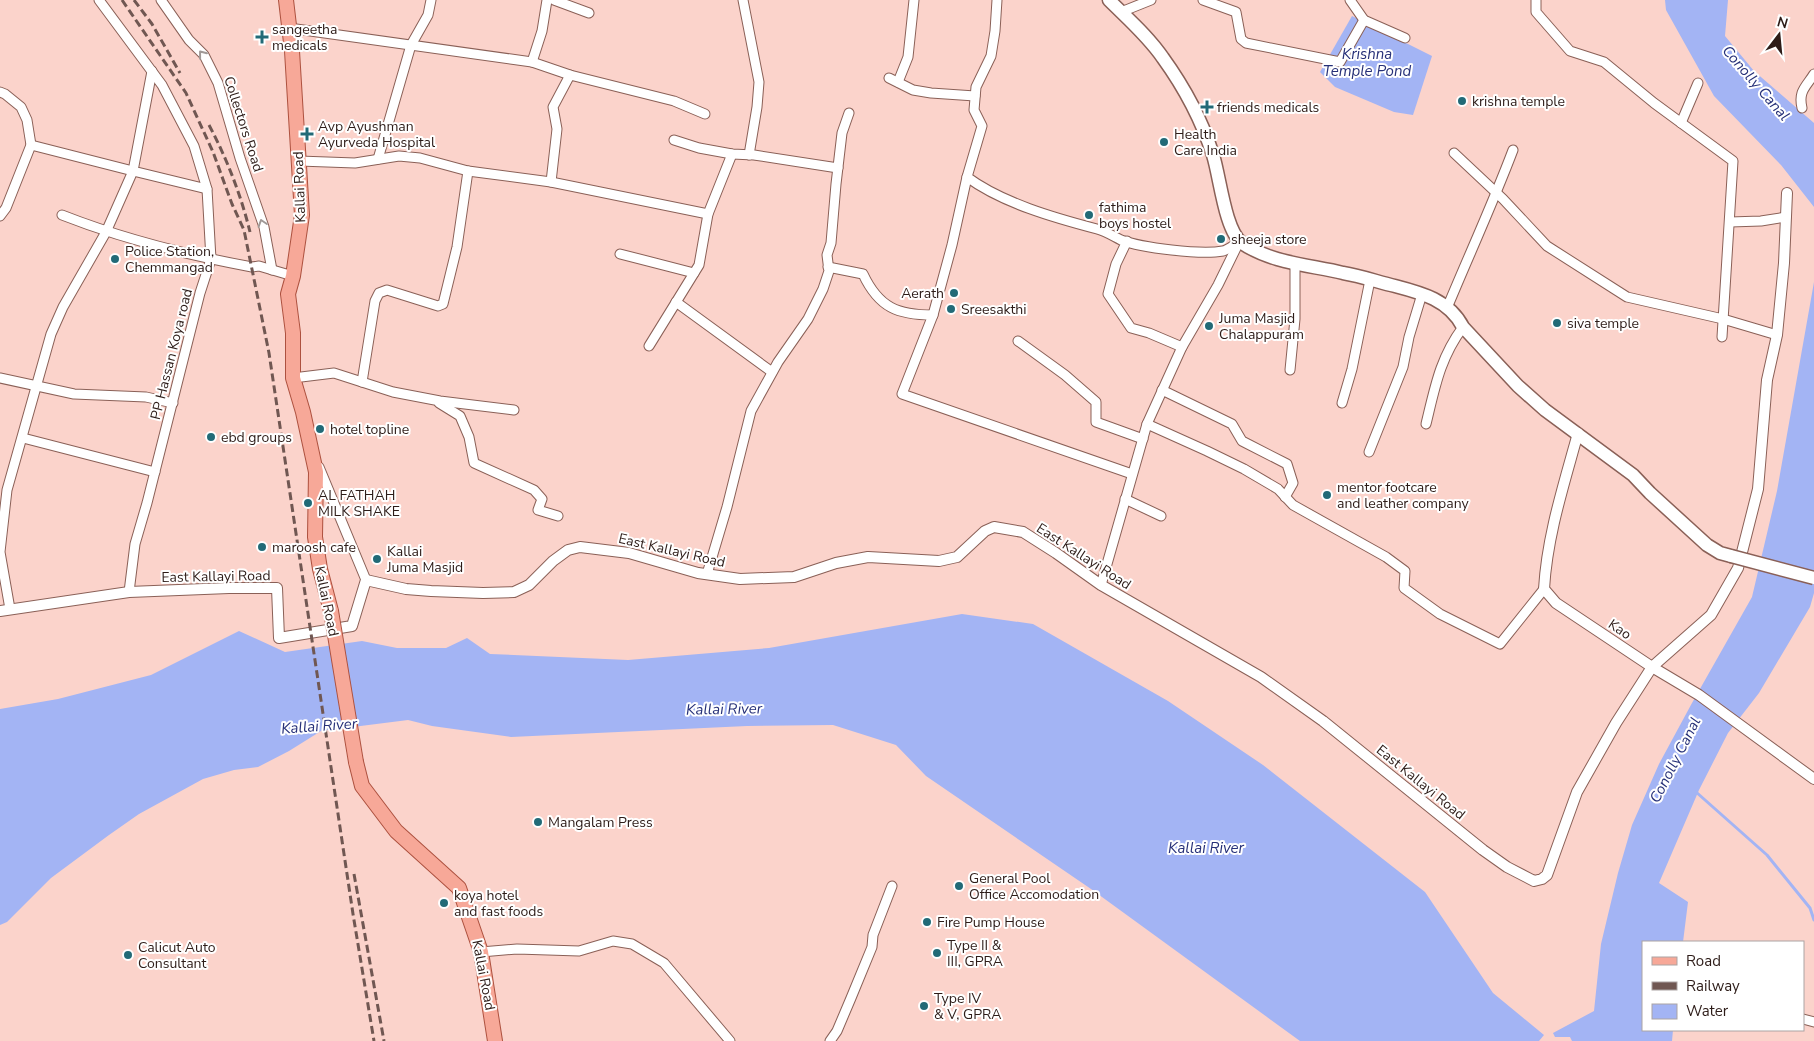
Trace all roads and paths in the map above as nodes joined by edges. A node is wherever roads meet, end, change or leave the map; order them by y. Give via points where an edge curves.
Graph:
1 (99, 0) edge
2 (161, 0) edge
3 (286, 0) edge
4 (431, 0) edge
5 (548, 0) edge
6 (554, 0) edge
7 (744, 0) edge
8 (914, 0) edge
9 (997, 0) edge
10 (1109, 0) edge
11 (1151, 0) edge
12 (1203, 0) edge
13 (1350, 0) edge
14 (1536, 0) edge
15 (1121, 12) junction
16 (589, 13) dead end
17 (1364, 20) junction
18 (289, 28) junction
19 (1405, 38) dead end
20 (411, 45) junction
21 (532, 62) junction
22 (152, 71) junction
23 (1814, 74) edge
24 (570, 75) junction
25 (889, 78) dead end
26 (898, 82) junction
27 (1698, 83) dead end
28 (0, 92) edge
29 (975, 96) junction
30 (1802, 108) dead end
31 (849, 113) dead end
32 (705, 114) dead end
33 (1681, 123) junction
34 (674, 140) dead end
35 (31, 145) junction
36 (1513, 150) dead end
37 (1454, 153) dead end
38 (732, 154) junction
39 (749, 155) junction
40 (378, 159) junction
41 (299, 160) junction
42 (838, 168) junction
43 (133, 171) junction
44 (468, 171) junction
45 (967, 177) junction
46 (550, 182) junction
47 (207, 189) junction
48 (1787, 193) dead end
49 (1497, 194) junction
50 (708, 214) junction
51 (62, 215) dead end
52 (0, 216) edge
53 (1786, 217) junction
54 (1730, 222) junction
55 (106, 232) junction
56 (1127, 241) junction
57 (1240, 242) junction
58 (620, 254) dead end
59 (211, 259) junction
60 (1295, 263) junction
61 (828, 267) junction
62 (272, 270) junction
63 (694, 273) junction
64 (293, 276) junction
65 (1370, 280) junction
66 (1422, 294) junction
67 (676, 302) junction
68 (1447, 308) junction
69 (933, 315) junction
70 (1723, 319) junction
71 (1463, 327) junction
72 (1776, 335) junction
73 (1722, 338) dead end
74 (1018, 341) dead end
75 (649, 346) dead end
76 (1182, 347) junction
77 (1290, 370) dead end
78 (772, 372) junction
79 (0, 378) edge
80 (293, 378) junction
81 (362, 382) junction
82 (38, 386) junction
83 (1162, 390) junction
84 (434, 400) junction
85 (173, 403) junction
86 (1342, 403) dead end
87 (514, 410) dead end
88 (1147, 424) junction
89 (1426, 424) dead end
90 (1578, 433) junction
91 (23, 438) junction
92 (1142, 439) junction
93 (311, 452) junction
94 (1369, 452) dead end
95 (155, 472) junction
96 (1132, 474) junction
97 (1286, 497) junction
98 (1125, 499) junction
99 (558, 516) dead end
100 (1161, 516) dead end
101 (707, 574) junction
102 (1814, 578) edge
103 (366, 580) junction
104 (1101, 586) junction
105 (1544, 589) junction
106 (129, 592) junction
107 (5, 610) edge
108 (1652, 668) junction
109 (1814, 779) edge
110 (892, 886) dead end
111 (481, 952) junction
112 (495, 1041) edge
113 (730, 1041) edge
114 (830, 1041) edge

1 - 22 street, PP Hassan Koya road
62 -> 2 street, Collectors Road via 264,227 218,83 204,55 189,40
3 - 18 main road, Kallai Road
4 - 20 street via 428,15
5 - 21 street
6 - 16 street
7 - 39 street via 759,82
8 - 26 street via 908,57
9 - 29 street via 991,56
10 - 15 main road
11 - 15 street
12 - 17 street via 1236,12 1241,39 1246,43 1340,62
13 - 17 street
14 - 33 street via 1536,12 1570,51 1604,62
15 - 57 main road via 1163,58 1193,106 1213,155 1228,222
17 - 19 street
18 - 20 street
18 - 41 main road, Kallai Road
20 - 21 street
20 - 40 street
21 - 24 street
22 - 43 street
22 - 47 street, PP Hassan Koya road via 194,146
23 - 30 street via 1800,97
24 - 32 street via 674,101
24 - 46 street via 553,107 557,129
25 - 26 street
26 - 29 street via 913,90
27 - 33 street
28 - 35 street via 21,107
29 - 45 street via 974,110 982,126
31 - 42 street via 842,133
33 - 54 street via 1733,161
34 - 38 street
35 - 43 street
35 - 52 street
36 - 49 street
37 - 49 street
38 - 39 street
38 - 50 street
39 - 42 street
40 - 41 street via 356,163
40 - 44 street via 420,158
41 - 64 main road, Kallai Road via 302,215
42 - 61 street
43 - 47 street
43 - 55 street
44 - 46 street
44 - 81 street via 458,247 443,304 438,306 386,290 379,293 374,301
45 - 56 street via 992,192 1051,217 1098,229
45 - 69 street
46 - 50 street
47 - 59 street, PP Hassan Koya road
48 - 53 street, East Kallayi Road
49 - 68 street
49 - 70 street via 1547,246 1627,297
50 - 63 street via 699,265
51 - 55 street
53 - 54 street
53 - 72 street, East Kallayi Road
54 - 70 street
55 - 59 street
55 - 82 street via 51,334
56 - 57 street via 1193,252 1224,251
56 - 76 street via 1116,264 1108,294 1131,328
57 - 60 main road via 1265,255
57 - 76 street
58 - 63 street
59 - 62 street
59 - 85 street, PP Hassan Koya road
60 - 65 main road
60 - 77 street via 1295,319
61 - 69 street via 863,274 871,291 890,308 912,315
61 - 78 street via 823,289 808,319
62 - 64 street
63 - 67 street
64 - 80 main road, Kallai Road via 288,294
65 - 66 main road
65 - 86 street
66 - 68 main road
66 - 94 street via 1403,367
67 - 75 street
67 - 78 street
68 - 71 main road
69 - 96 street via 902,394
70 - 72 street
70 - 73 street
71 - 89 street via 1440,367
71 - 90 main road via 1518,386
72 - 108 street, East Kallayi Road via 1767,380 1758,489 1738,568 1711,615
74 - 92 street via 1096,402 1096,422
76 - 83 street
78 - 101 street via 751,410
79 - 82 street
80 - 81 street via 334,373
80 - 93 main road, Kallai Road
81 - 84 street
82 - 85 street via 74,394 146,397
82 - 91 street
83 - 88 street
83 - 97 street via 1232,424 1242,441 1287,464 1293,483
84 - 87 street
84 - 99 street via 460,416 469,437 474,463 534,490 542,499 538,510
85 - 95 street, PP Hassan Koya road
88 - 92 street
88 - 97 street via 1244,469
90 - 102 main road, bridge via 1634,475 1707,545 1720,553
90 - 105 street via 1558,506
91 - 95 street
91 - 107 street via 8,490 0,552
92 - 96 street
93 - 103 street
93 - 111 main road, Kallai Road, bridge via 316,472 315,537 320,570 331,611 362,786 396,831 459,888
95 - 106 street, PP Hassan Koya road via 135,544
96 - 98 street
97 - 105 street via 1293,505 1405,571 1404,588 1440,614 1500,644
98 - 100 street
98 - 104 street
101 - 103 street, East Kallayi Road via 629,553 580,547 568,550 529,585 514,592 406,589
101 - 104 street, East Kallayi Road via 740,579 794,577 836,563 868,557 939,561 957,557 985,531 994,527 1023,532
103 - 106 street, East Kallayi Road via 352,626 279,638 278,588
104 - 108 street, East Kallayi Road via 1261,677 1323,721 1483,850 1534,881 1547,875 1577,792
105 - 108 street, Kao via 1556,603
106 - 107 street, East Kallayi Road
108 - 109 street, Kao via 1699,695
110 - 114 street via 873,935 872,947
111 - 112 main road, Kallai Road
111 - 113 street via 517,949 579,951 613,941 632,944 664,963

